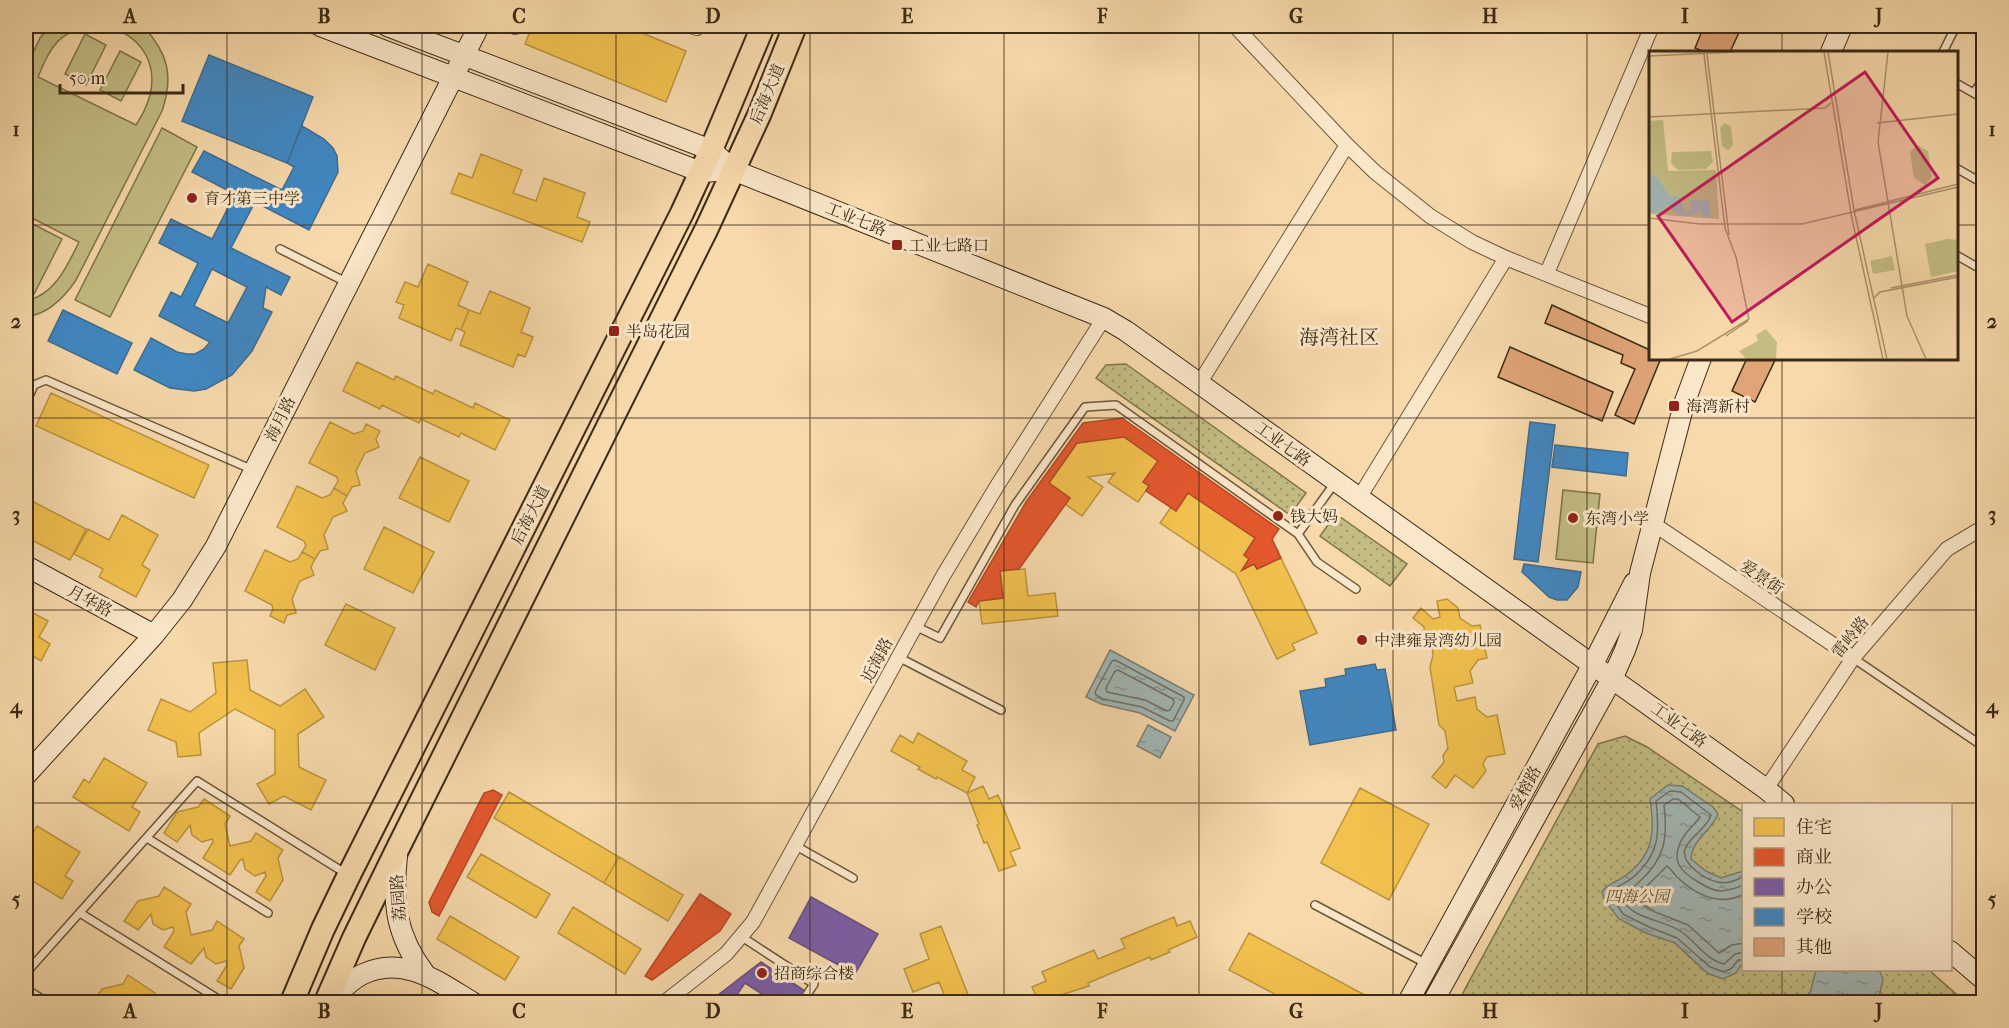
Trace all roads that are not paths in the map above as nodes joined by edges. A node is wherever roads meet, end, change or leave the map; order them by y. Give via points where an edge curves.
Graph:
1 (320, 26) edge
2 (387, 26) edge
3 (479, 26) edge
4 (763, 26) edge
5 (795, 26) edge
6 (1236, 26) edge
7 (1652, 26) edge
8 (1842, 26) edge
9 (1983, 26) edge
10 (1831, 51) edge
11 (1944, 51) edge
12 (464, 55) junction
13 (453, 76) junction
14 (1983, 77) edge
15 (1958, 84) edge
16 (1974, 93) junction
17 (1983, 99) edge
18 (1347, 146) junction
19 (711, 150) junction
20 (1958, 169) edge
21 (734, 170) junction
22 (701, 172) junction
23 (1983, 184) edge
24 (280, 249) dead end
25 (1958, 256) edge
26 (1506, 258) junction
27 (1983, 271) edge
28 (1547, 273) junction
29 (348, 283) junction
30 (1649, 316) edge
31 (1104, 318) junction
32 (1700, 360) edge
33 (1199, 384) junction
34 (26, 403) edge
35 (255, 471) junction
36 (1336, 482) junction
37 (1359, 498) junction
38 (1652, 523) junction
39 (1983, 527) edge
40 (1298, 534) junction
41 (26, 566) edge
42 (1640, 573) junction
43 (1356, 589) dead end
44 (915, 626) junction
45 (154, 635) junction
46 (898, 657) junction
47 (1853, 658) junction
48 (1593, 664) junction
49 (1612, 677) junction
50 (1001, 710) dead end
51 (1983, 747) edge
52 (26, 775) edge
53 (1766, 789) junction
54 (1784, 803) edge
55 (147, 838) junction
56 (796, 846) junction
57 (397, 850) junction
58 (349, 875) junction
59 (853, 878) dead end
60 (1315, 905) dead end
61 (80, 913) junction
62 (268, 913) dead end
63 (742, 937) junction
64 (1952, 953) edge
65 (1429, 965) junction
66 (26, 973) edge
67 (425, 974) junction
68 (1983, 980) edge
69 (26, 989) edge
70 (47, 1002) edge
71 (223, 1002) edge
72 (292, 1002) edge
73 (328, 1002) edge
74 (472, 1002) edge
75 (665, 1002) edge
76 (802, 1002) edge
77 (1408, 1002) edge
78 (1433, 1002) edge

1 - 13 street, 工业七路
2 - 12 street, 工业七路
3 - 12 street, 海月路
4 - 19 main road, 后海大道
5 - 21 main road, 后海大道
6 - 18 street
7 - 28 street
8 - 10 street
9 - 11 lane via 1956,26
12 - 13 street, 海月路
12 - 19 street, 工业七路
13 - 22 street, 工业七路
13 - 29 street, 海月路
14 - 16 lane
15 - 16 lane
16 - 17 lane
18 - 26 street via 1430,216
18 - 33 street
19 - 21 street, 工业七路
19 - 22 main road, 后海大道
20 - 23 lane
21 - 22 street, 工业七路
21 - 31 street, 工业七路
21 - 57 main road, 后海大道
22 - 58 main road, 后海大道
24 - 29 lane
25 - 27 lane
26 - 28 street
26 - 37 street
28 - 30 street
29 - 35 street, 海月路
31 - 33 street, 工业七路
31 - 44 street, 近海路 via 980,513
32 - 38 street, 爱榕路 via 1684,404
33 - 36 street, 工业七路
34 - 35 lane via 34,385 46,380
35 - 45 street, 海月路 via 216,546
36 - 37 street, 工业七路
36 - 40 lane
37 - 48 street, 工业七路
38 - 42 street, 爱榕路
38 - 47 street, 爱景街
39 - 47 street, 雷岭路 via 1947,549
40 - 43 lane via 1317,562
40 - 44 lane via 1116,405 1085,407 1015,505 940,638
41 - 45 street, 月华路
42 - 48 street, 爱榕路
42 - 49 street, 爱榕路 via 1632,630
44 - 46 street, 近海路
45 - 52 street, 海月路
46 - 50 lane
46 - 56 street, 近海路
47 - 51 lane
47 - 53 street, 雷岭路
48 - 49 street, 工业七路
48 - 65 street, 爱榕路
49 - 53 street, 工业七路
49 - 78 street, 爱榕路
53 - 54 street, 工业七路
55 - 58 lane via 197,781
55 - 61 lane
55 - 62 lane
56 - 59 lane
56 - 63 street, 近海路
57 - 67 street, 荔园路 via 394,879 398,922 409,951
57 - 73 main road, 后海大道
58 - 72 main road, 后海大道
60 - 65 lane
61 - 66 lane
61 - 71 lane
63 - 75 street, 近海路
63 - 76 lane via 814,984
64 - 68 street
65 - 77 street, 爱榕路
67 - 73 street, 荔园路 via 404,968 376,970 359,976
67 - 74 street, 荔园路
69 - 70 lane

